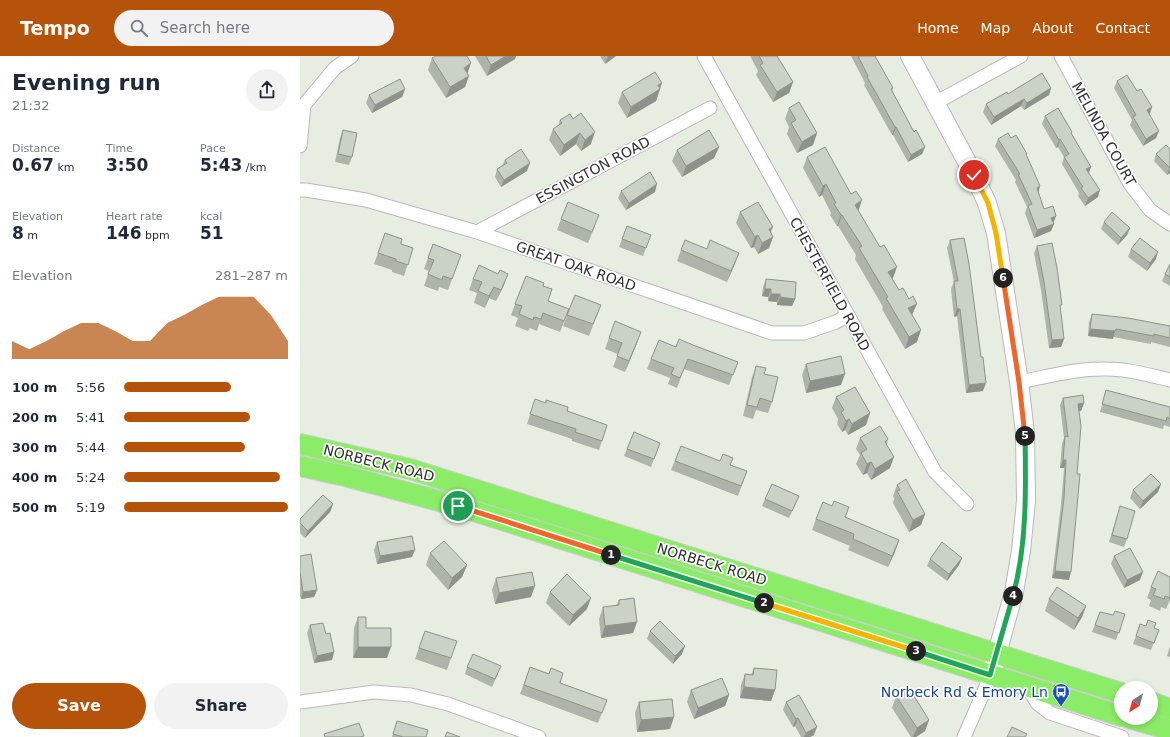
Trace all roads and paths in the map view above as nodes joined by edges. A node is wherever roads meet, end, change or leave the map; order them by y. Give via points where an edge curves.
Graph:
1 (352, 56) edge
2 (704, 56) edge
3 (910, 56) edge
4 (1021, 56) edge
5 (1061, 56) edge
6 (302, 100) edge
7 (935, 103) junction
8 (710, 108) dead end
9 (300, 146) edge
10 (300, 190) edge
11 (1170, 224) edge
12 (477, 232) junction
13 (848, 315) junction
14 (1170, 380) edge
15 (1019, 382) junction
16 (300, 444) edge
17 (300, 466) edge
18 (967, 504) dead end
19 (996, 654) junction
20 (990, 675) junction
21 (1027, 686) junction
22 (1114, 691) edge
23 (300, 702) edge
24 (1158, 704) edge
25 (1170, 708) edge
26 (1114, 714) edge
27 (1153, 725) edge
28 (1170, 730) edge
29 (539, 737) edge
30 (964, 737) edge
31 (1122, 737) edge

1 - 6 street via 335,68
2 - 13 street, CHESTERFIELD ROAD
3 - 7 main road
4 - 7 street
5 - 11 street, MELINDA COURT via 1130,184 1150,210
6 - 9 street
7 - 15 main road via 988,203 996,233
8 - 12 street, ESSINGTON ROAD
10 - 12 street, GREAT OAK ROAD via 366,200
12 - 13 street, GREAT OAK ROAD via 772,333 804,333
13 - 18 street, CHESTERFIELD ROAD via 935,472
14 - 15 street via 1139,372 1107,369 1083,370
15 - 19 main road via 1025,433 1026,501 1014,592
16 - 19 main road, NORBECK ROAD via 410,469
17 - 20 main road, NORBECK ROAD via 458,506
19 - 20 main road
19 - 22 main road, NORBECK ROAD
20 - 21 main road, NORBECK ROAD
20 - 30 street
21 - 26 main road, NORBECK ROAD
21 - 31 street via 1037,703 1050,713
23 - 29 street via 374,692 411,695 448,704
24 - 25 main road
27 - 28 main road

